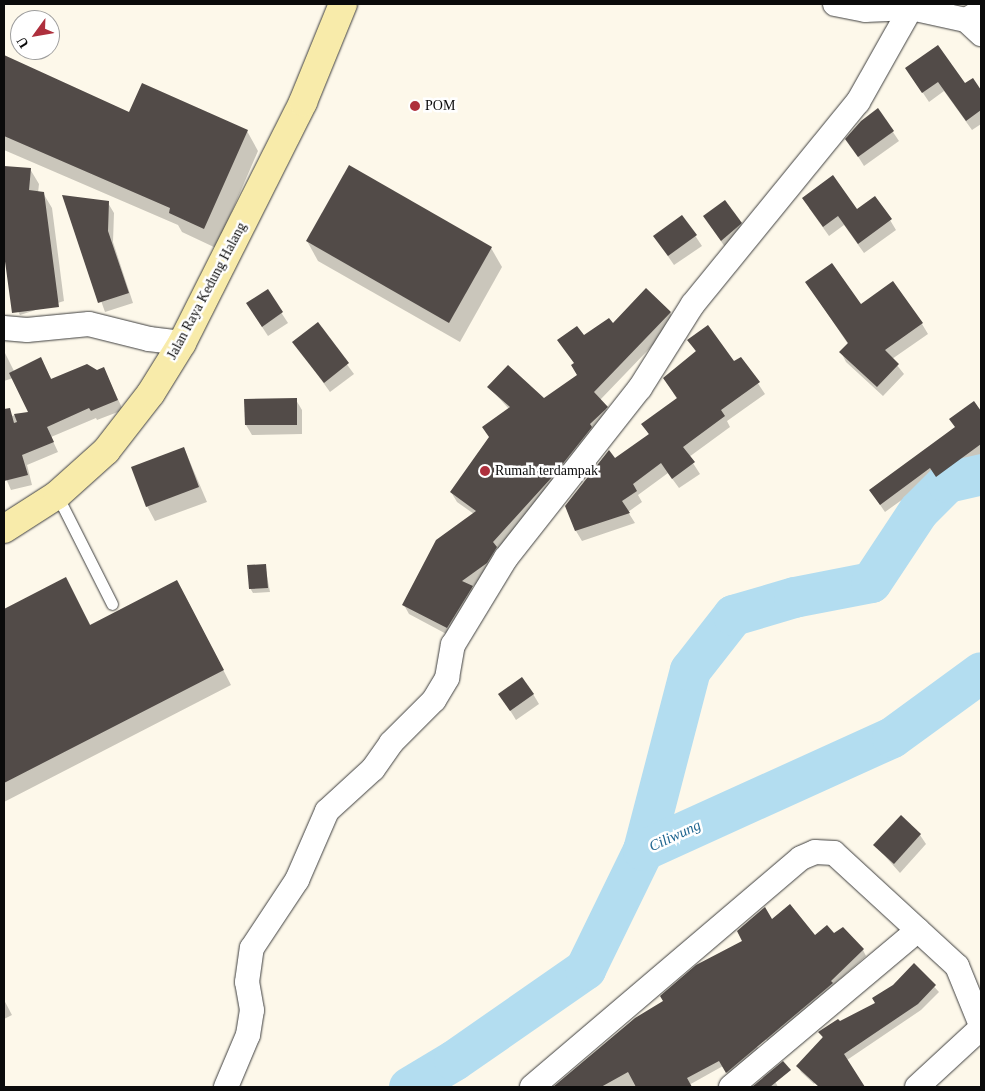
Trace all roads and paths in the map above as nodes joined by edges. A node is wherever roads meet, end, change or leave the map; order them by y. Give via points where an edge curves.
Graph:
1 (343, 4) edge
2 (834, 4) edge
3 (913, 6) edge
4 (976, 22) edge
5 (4, 328) edge
6 (182, 343) junction
7 (57, 495) junction
8 (4, 529) edge
9 (112, 604) dead end
10 (918, 930) junction
11 (981, 1026) edge
12 (226, 1087) edge
13 (532, 1087) edge
14 (731, 1087) edge
15 (916, 1087) edge

1 - 6 main road, Jalan Raya Kedung Halang via 303,102
2 - 3 street via 865,10
3 - 4 street
3 - 12 street via 858,102 693,304 640,388 506,558 453,645 447,678 434,700 392,743 373,769 327,811 297,880 252,948 247,982 252,1010 248,1035
5 - 6 street via 28,330 89,324 149,339
6 - 7 main road, Jalan Raya Kedung Halang via 151,393 106,451
7 - 8 main road, Jalan Raya Kedung Halang
7 - 9 lane
10 - 11 street via 957,966
10 - 13 street via 834,854 815,852 794,864
10 - 14 street
11 - 15 street

